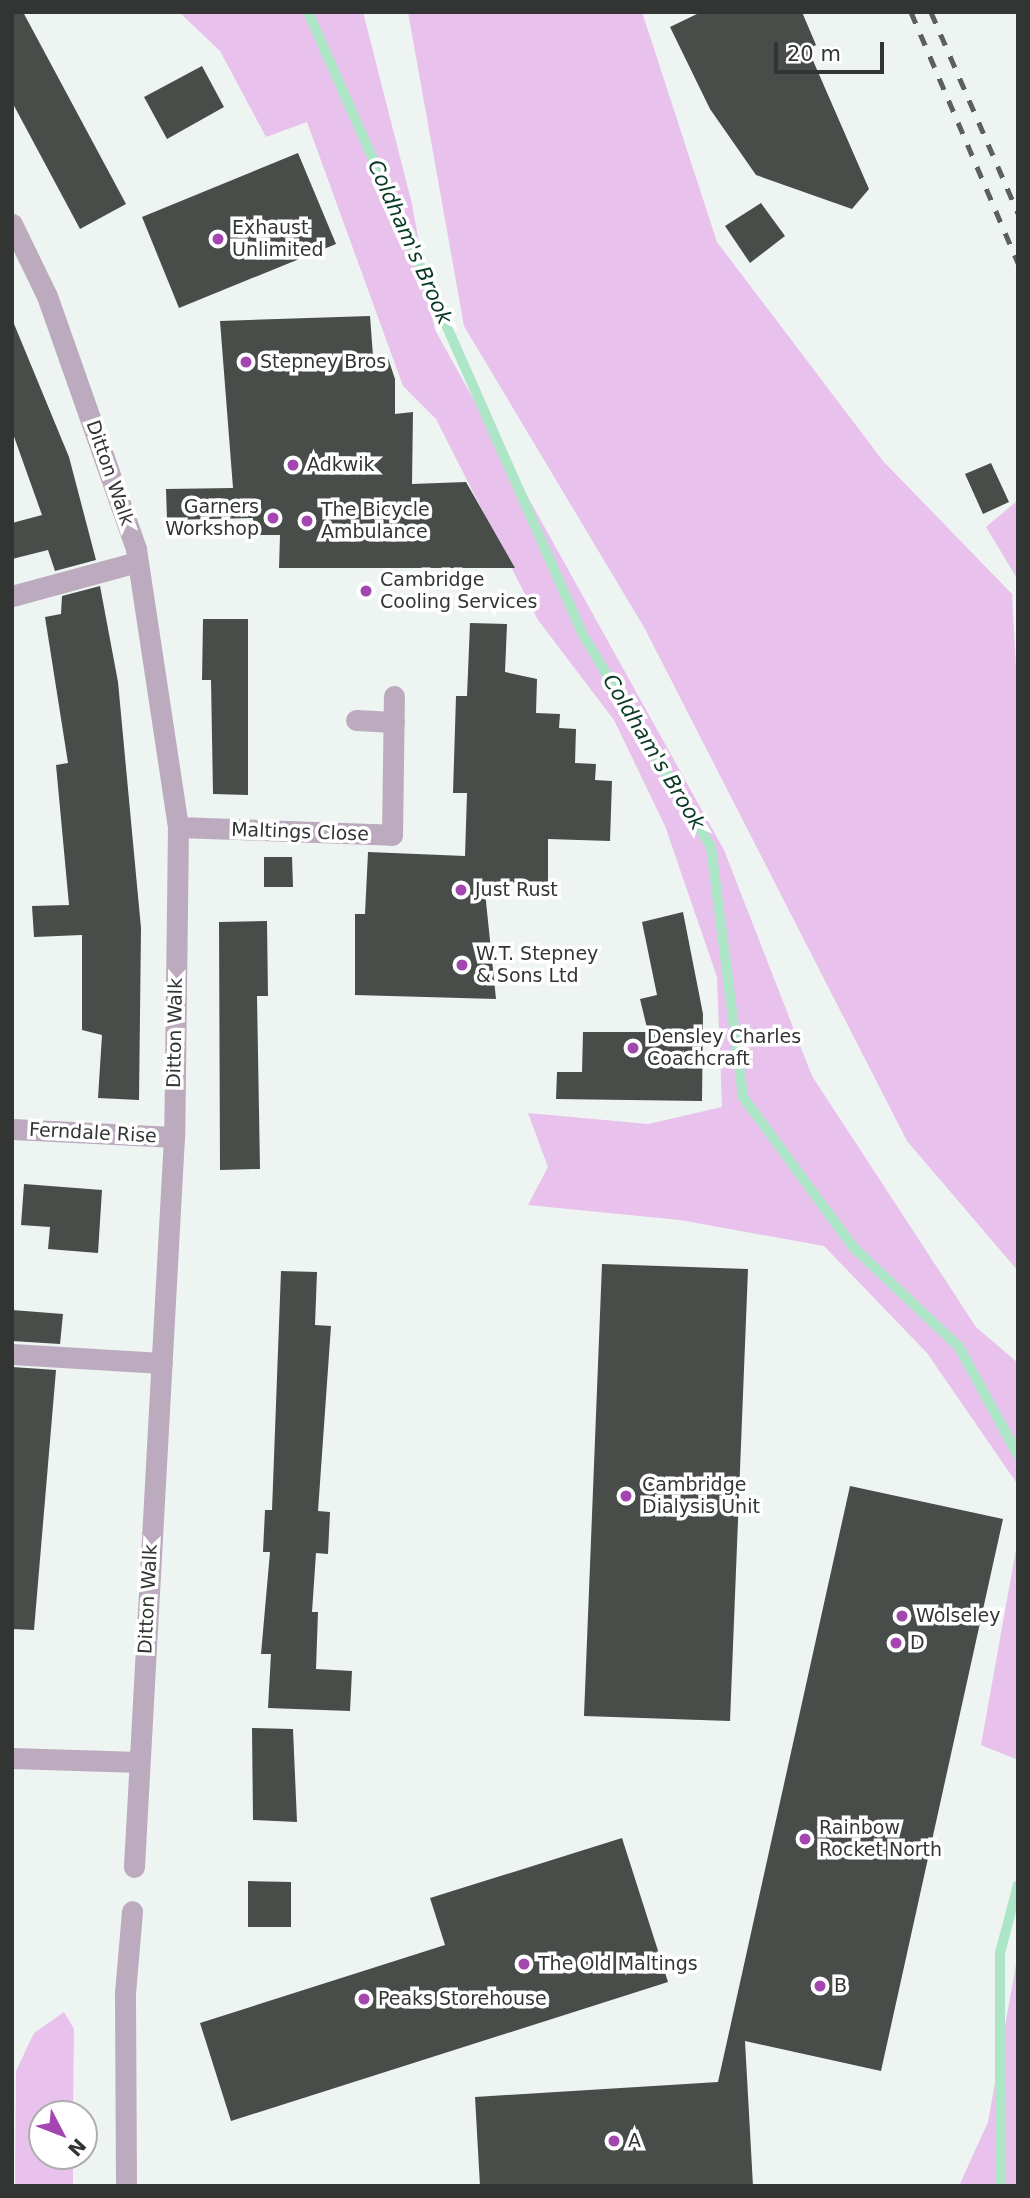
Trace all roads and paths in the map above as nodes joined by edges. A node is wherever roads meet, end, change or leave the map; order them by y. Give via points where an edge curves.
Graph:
1 (12, 224) edge
2 (137, 562) junction
3 (12, 596) edge
4 (394, 696) dead end
5 (356, 720) dead end
6 (394, 722) junction
7 (177, 827) junction
8 (12, 1129) edge
9 (174, 1137) junction
10 (12, 1354) edge
11 (162, 1363) junction
12 (12, 1758) edge
13 (139, 1762) junction
14 (134, 1867) dead end
15 (132, 1911) dead end
16 (126, 2186) edge

1 - 2 street, Ditton Walk via 47,296
2 - 3 street
2 - 7 street, Ditton Walk
4 - 6 street, Maltings Close
5 - 6 street
6 - 7 street, Maltings Close via 392,835
7 - 9 street, Ditton Walk
8 - 9 street, Ferndale Rise
9 - 11 street, Ditton Walk
10 - 11 street
11 - 13 street, Ditton Walk
12 - 13 street
13 - 14 street, Ditton Walk
15 - 16 street via 125,1993

